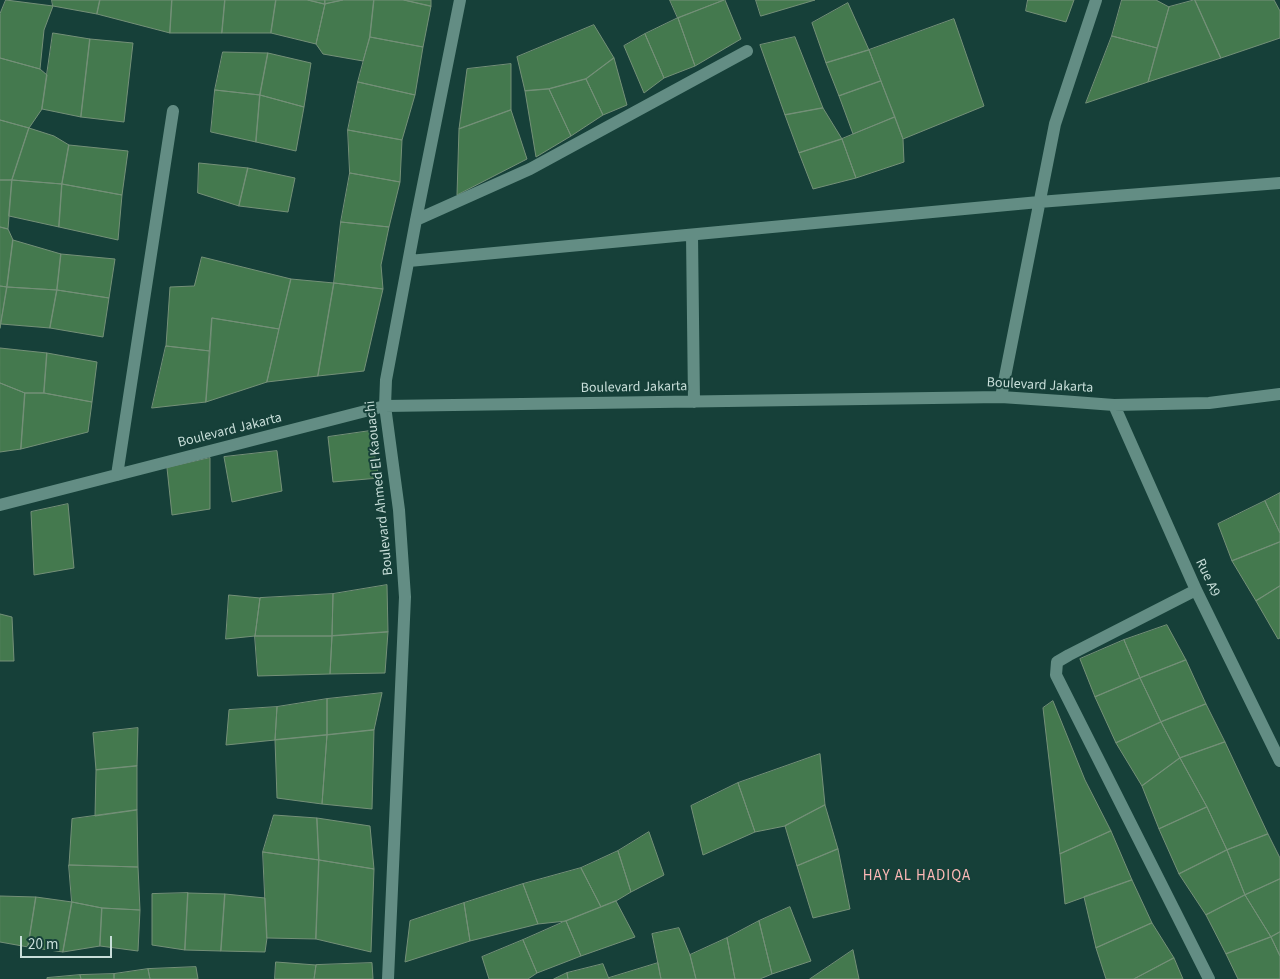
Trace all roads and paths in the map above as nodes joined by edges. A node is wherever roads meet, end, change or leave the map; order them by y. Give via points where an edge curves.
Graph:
1 (460, 0) edge
2 (1096, 0) edge
3 (747, 51) dead end
4 (172, 111) dead end
5 (1280, 183) edge
6 (1039, 202) junction
7 (416, 220) junction
8 (692, 235) junction
9 (409, 261) junction
10 (1280, 394) edge
11 (1001, 398) junction
12 (694, 402) junction
13 (1114, 405) junction
14 (385, 406) junction
15 (116, 476) junction
16 (0, 506) edge
17 (1196, 590) junction
18 (1280, 761) edge
19 (388, 979) edge
20 (1208, 979) edge

1 - 7 street, Boulevard Ahmed El Kaouachi
2 - 6 street via 1054,124
3 - 7 street via 530,169
4 - 15 street
5 - 6 street
6 - 8 street
6 - 11 street
7 - 9 street, Boulevard Ahmed El Kaouachi
8 - 9 street
8 - 12 street
9 - 14 street, Boulevard Ahmed El Kaouachi via 386,380
10 - 13 street, Boulevard Jakarta via 1209,403
11 - 12 street, Boulevard Jakarta
11 - 13 street, Boulevard Jakarta
12 - 14 street, Boulevard Jakarta
13 - 17 street, Rue A9
14 - 15 street, Boulevard Jakarta
14 - 19 street, Boulevard Ahmed El Kaouachi via 399,510 406,597
15 - 16 street, Boulevard Jakarta
17 - 18 street, Rue A9
17 - 20 street via 1057,662 1056,675

